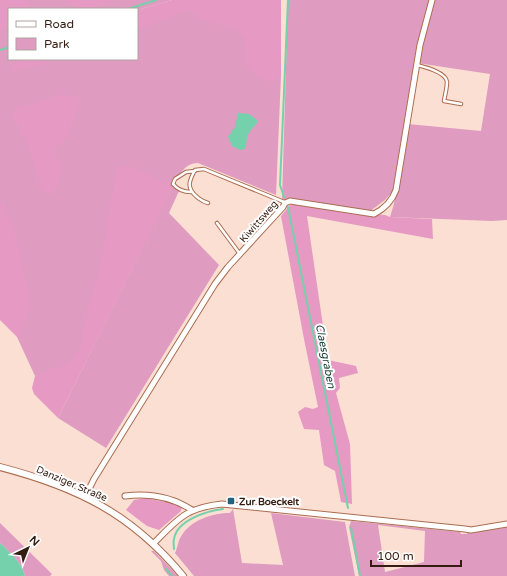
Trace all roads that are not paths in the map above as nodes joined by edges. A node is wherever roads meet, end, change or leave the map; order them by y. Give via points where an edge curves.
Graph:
1 (432, 0) edge
2 (417, 65) junction
3 (461, 104) dead end
4 (195, 170) junction
5 (192, 192) junction
6 (208, 203) dead end
7 (285, 203) junction
8 (217, 223) dead end
9 (241, 254) junction
10 (0, 467) edge
11 (125, 496) dead end
12 (85, 497) junction
13 (192, 510) junction
14 (507, 524) edge
15 (153, 544) junction
16 (183, 576) edge

1 - 2 street, Kiwittsweg
2 - 3 lane via 432,69 445,78 447,82 444,102
2 - 7 street, Kiwittsweg via 396,190 392,199 374,214 290,201
4 - 5 lane via 189,186
4 - 5 lane via 186,172 175,179 173,184 184,192
4 - 7 lane via 204,169
5 - 6 lane via 203,202
7 - 9 street, Kiwittsweg
8 - 9 lane
9 - 12 street, Kiwittsweg via 228,267 205,300
10 - 12 street, Danziger Straße via 32,476
11 - 13 street via 140,494 161,497 180,502
12 - 15 street, Danziger Straße via 123,519
13 - 14 street via 229,504 471,530
13 - 15 street
15 - 16 street, Danziger Straße

